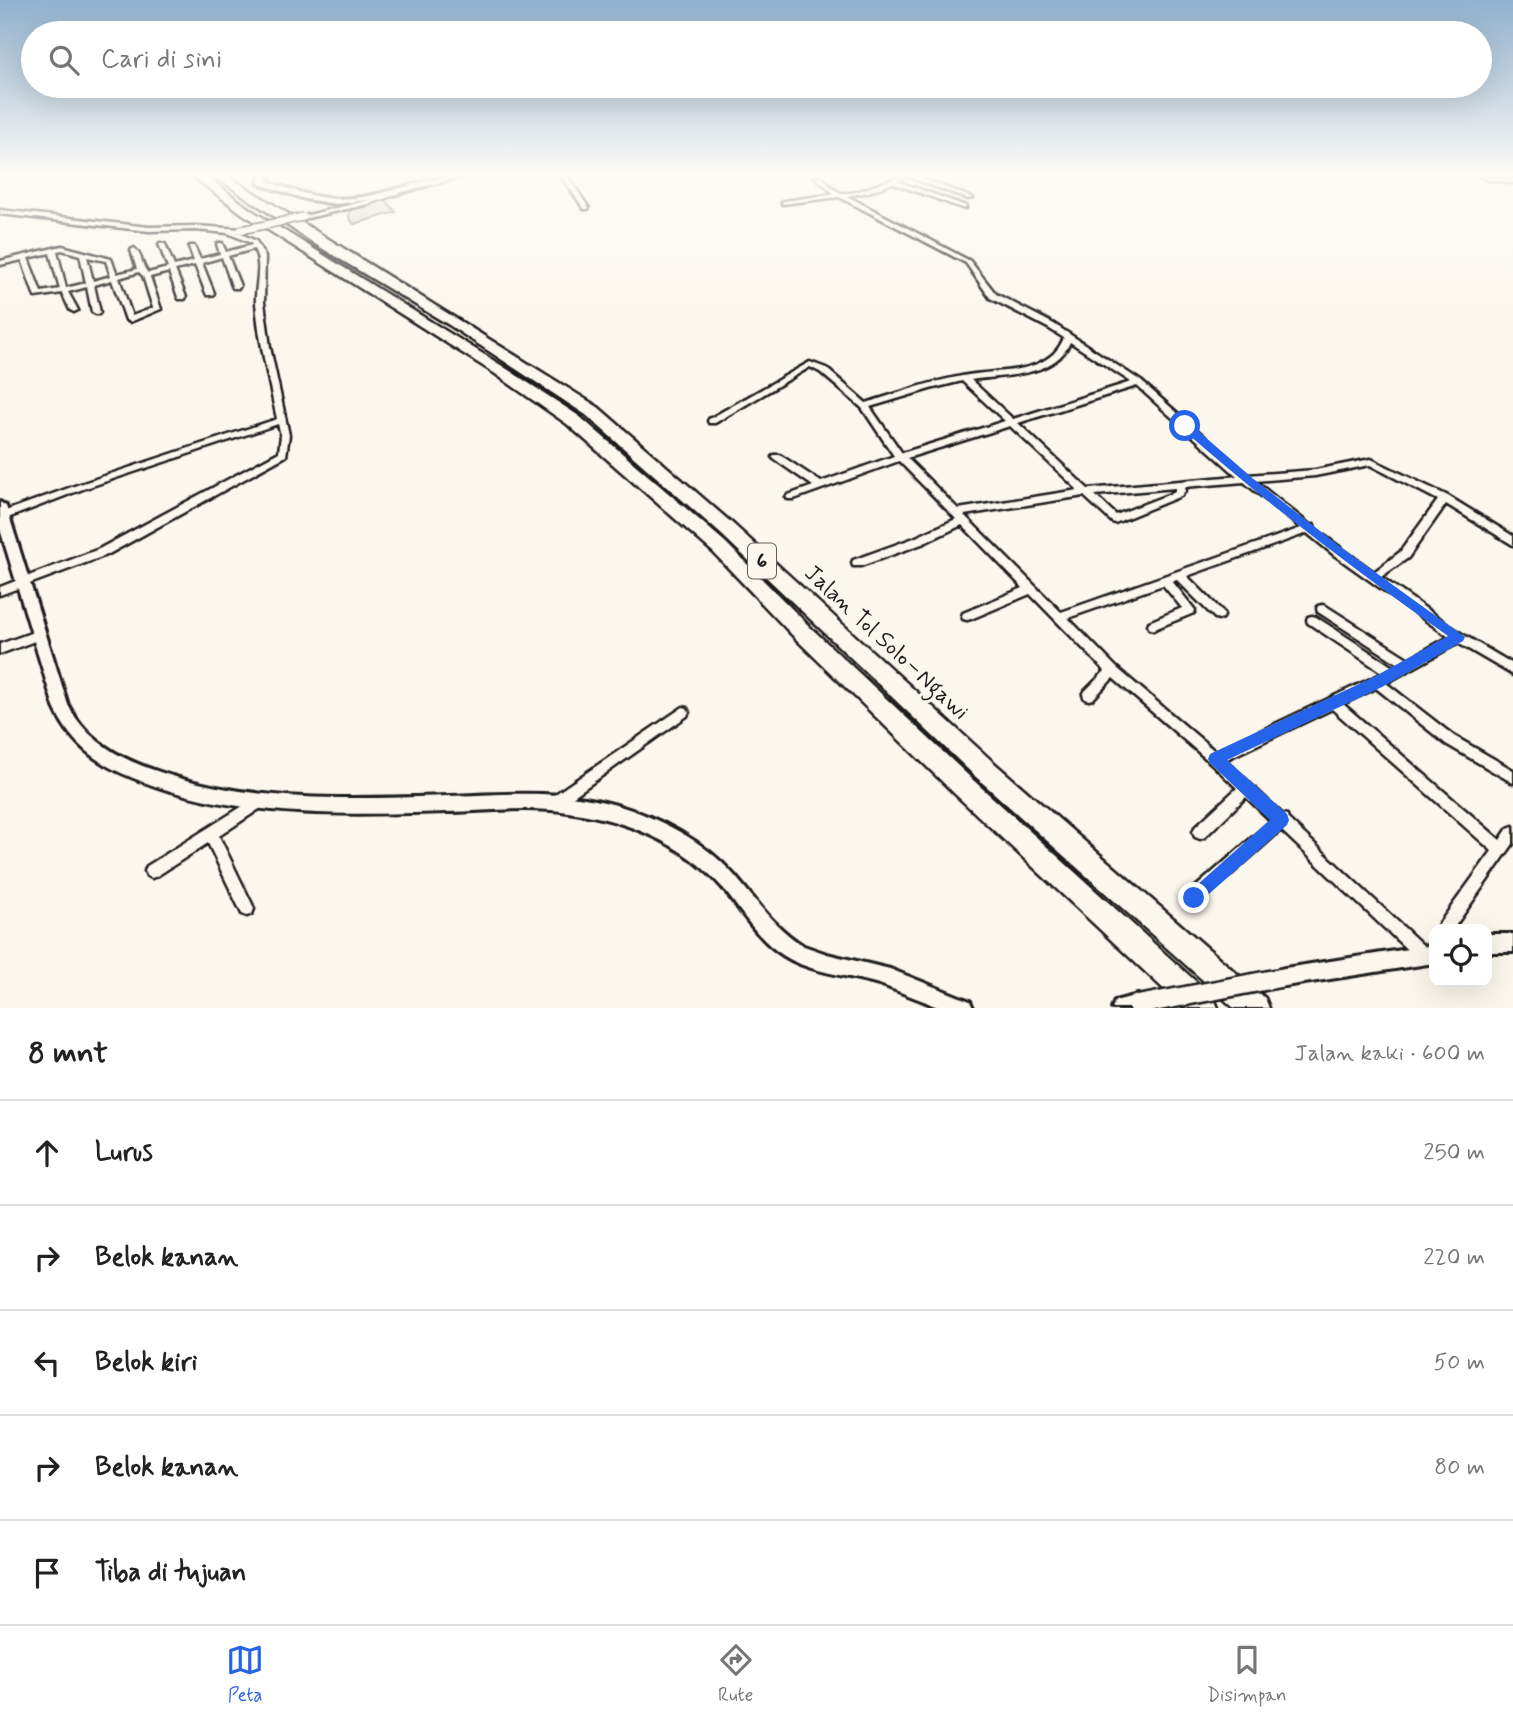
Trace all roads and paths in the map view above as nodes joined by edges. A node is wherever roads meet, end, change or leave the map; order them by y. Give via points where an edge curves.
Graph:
1 (106, 224) edge
2 (266, 224) edge
3 (269, 224) edge
4 (293, 224) edge
5 (897, 224) edge
6 (229, 231) junction
7 (162, 244) dead end
8 (220, 244) dead end
9 (256, 246) junction
10 (192, 247) dead end
11 (52, 250) junction
12 (134, 250) dead end
13 (83, 253) junction
14 (222, 255) junction
15 (24, 257) junction
16 (198, 262) junction
17 (0, 263) edge
18 (171, 269) junction
19 (143, 273) junction
20 (117, 276) junction
21 (90, 283) junction
22 (236, 286) dead end
23 (63, 289) junction
24 (210, 293) dead end
25 (182, 296) dead end
26 (74, 310) dead end
27 (96, 312) dead end
28 (1068, 337) junction
29 (964, 377) junction
30 (1138, 383) junction
31 (865, 406) junction
32 (282, 420) junction
33 (712, 421) dead end
34 (1013, 422) junction
35 (777, 457) dead end
36 (900, 457) junction
37 (1247, 480) junction
38 (1178, 484) junction
39 (820, 486) junction
40 (1087, 492) junction
41 (790, 497) dead end
42 (1445, 498) junction
43 (1, 513) edge
44 (959, 517) junction
45 (1311, 528) junction
46 (1513, 541) edge
47 (857, 563) dead end
48 (1179, 575) junction
49 (1374, 577) junction
50 (1165, 580) junction
51 (21, 584) junction
52 (1031, 589) junction
53 (0, 591) edge
54 (1322, 609) dead end
55 (1219, 615) dead end
56 (967, 617) dead end
57 (1059, 617) junction
58 (1312, 620) dead end
59 (1153, 625) dead end
60 (39, 635) junction
61 (1458, 637) junction
62 (0, 649) edge
63 (1409, 665) junction
64 (1513, 670) edge
65 (1113, 671) junction
66 (1394, 673) junction
67 (1377, 682) junction
68 (1089, 695) dead end
69 (1333, 704) junction
70 (683, 712) dead end
71 (1215, 759) junction
72 (1513, 777) edge
73 (1246, 788) junction
74 (259, 802) junction
75 (552, 803) junction
76 (1282, 820) junction
77 (1200, 832) dead end
78 (1513, 833) edge
79 (211, 834) junction
80 (1500, 850) junction
81 (152, 871) dead end
82 (1194, 898) dead end
83 (247, 909) dead end
84 (1448, 924) edge
85 (1492, 943) edge
86 (1513, 943) edge
87 (1429, 951) edge
88 (1429, 952) edge
89 (1285, 977) joint
90 (1130, 1007) edge
91 (963, 1008) edge
92 (1204, 1008) edge
93 (1255, 1008) edge

1 - 6 street
2 - 92 highway, Jalan Tol Solo–Ngawi / 6 via 573,421 719,547 964,788
3 - 6 street, bridge
4 - 93 highway, Jalan Tol Solo–Ngawi / 6 via 592,411 737,537 984,769
5 - 28 street via 963,259 993,296
6 - 9 street
7 - 18 street
8 - 14 street
9 - 14 street
9 - 32 street via 262,257 260,302 266,347
10 - 16 street
11 - 13 street
11 - 15 street
11 - 23 street
12 - 19 street
13 - 20 street via 109,260
13 - 21 street
14 - 16 street
14 - 22 street
15 - 17 street
15 - 23 street via 38,295
16 - 18 street
16 - 24 street
18 - 19 street
18 - 25 street
19 - 20 street
19 - 20 street via 157,309 131,320
20 - 21 street
21 - 23 street
21 - 27 street
23 - 26 street
28 - 29 street via 1061,353 1038,365
28 - 30 street
29 - 31 street
29 - 34 street
30 - 34 street
30 - 37 street
31 - 33 street via 813,364
31 - 36 street
32 - 43 street
32 - 51 street via 286,446 279,457 103,552
34 - 36 street
34 - 40 street
35 - 39 street
36 - 39 street
36 - 44 street
37 - 38 street
37 - 42 street via 1371,462
37 - 45 street
38 - 40 street
38 - 40 street via 1178,494 1115,519
39 - 41 street
40 - 44 street
42 - 46 street
42 - 49 street via 1404,555
43 - 51 street
44 - 47 street via 918,541
44 - 52 street
45 - 48 street
45 - 49 street
48 - 50 street
48 - 55 street
49 - 61 street
50 - 57 street
50 - 59 street via 1191,610
51 - 53 street
51 - 60 street
52 - 56 street
52 - 57 street
54 - 63 street
57 - 65 street
58 - 66 street
60 - 62 street
60 - 74 street via 65,713 87,744 125,767 176,786
61 - 63 street
61 - 64 street
63 - 66 street
65 - 68 street
65 - 71 street
66 - 67 street
67 - 69 street
67 - 72 street via 1450,740
69 - 71 street
69 - 80 street
70 - 75 street
71 - 73 street
73 - 76 street
73 - 77 street
74 - 75 street via 330,806
74 - 79 street
75 - 91 street via 600,809 684,844 712,865 769,930 797,953 877,975
76 - 82 street
76 - 87 street
78 - 80 street
79 - 81 street
79 - 83 street
80 - 84 street
85 - 86 street
88 - 89 street
89 - 90 main road, bridge

